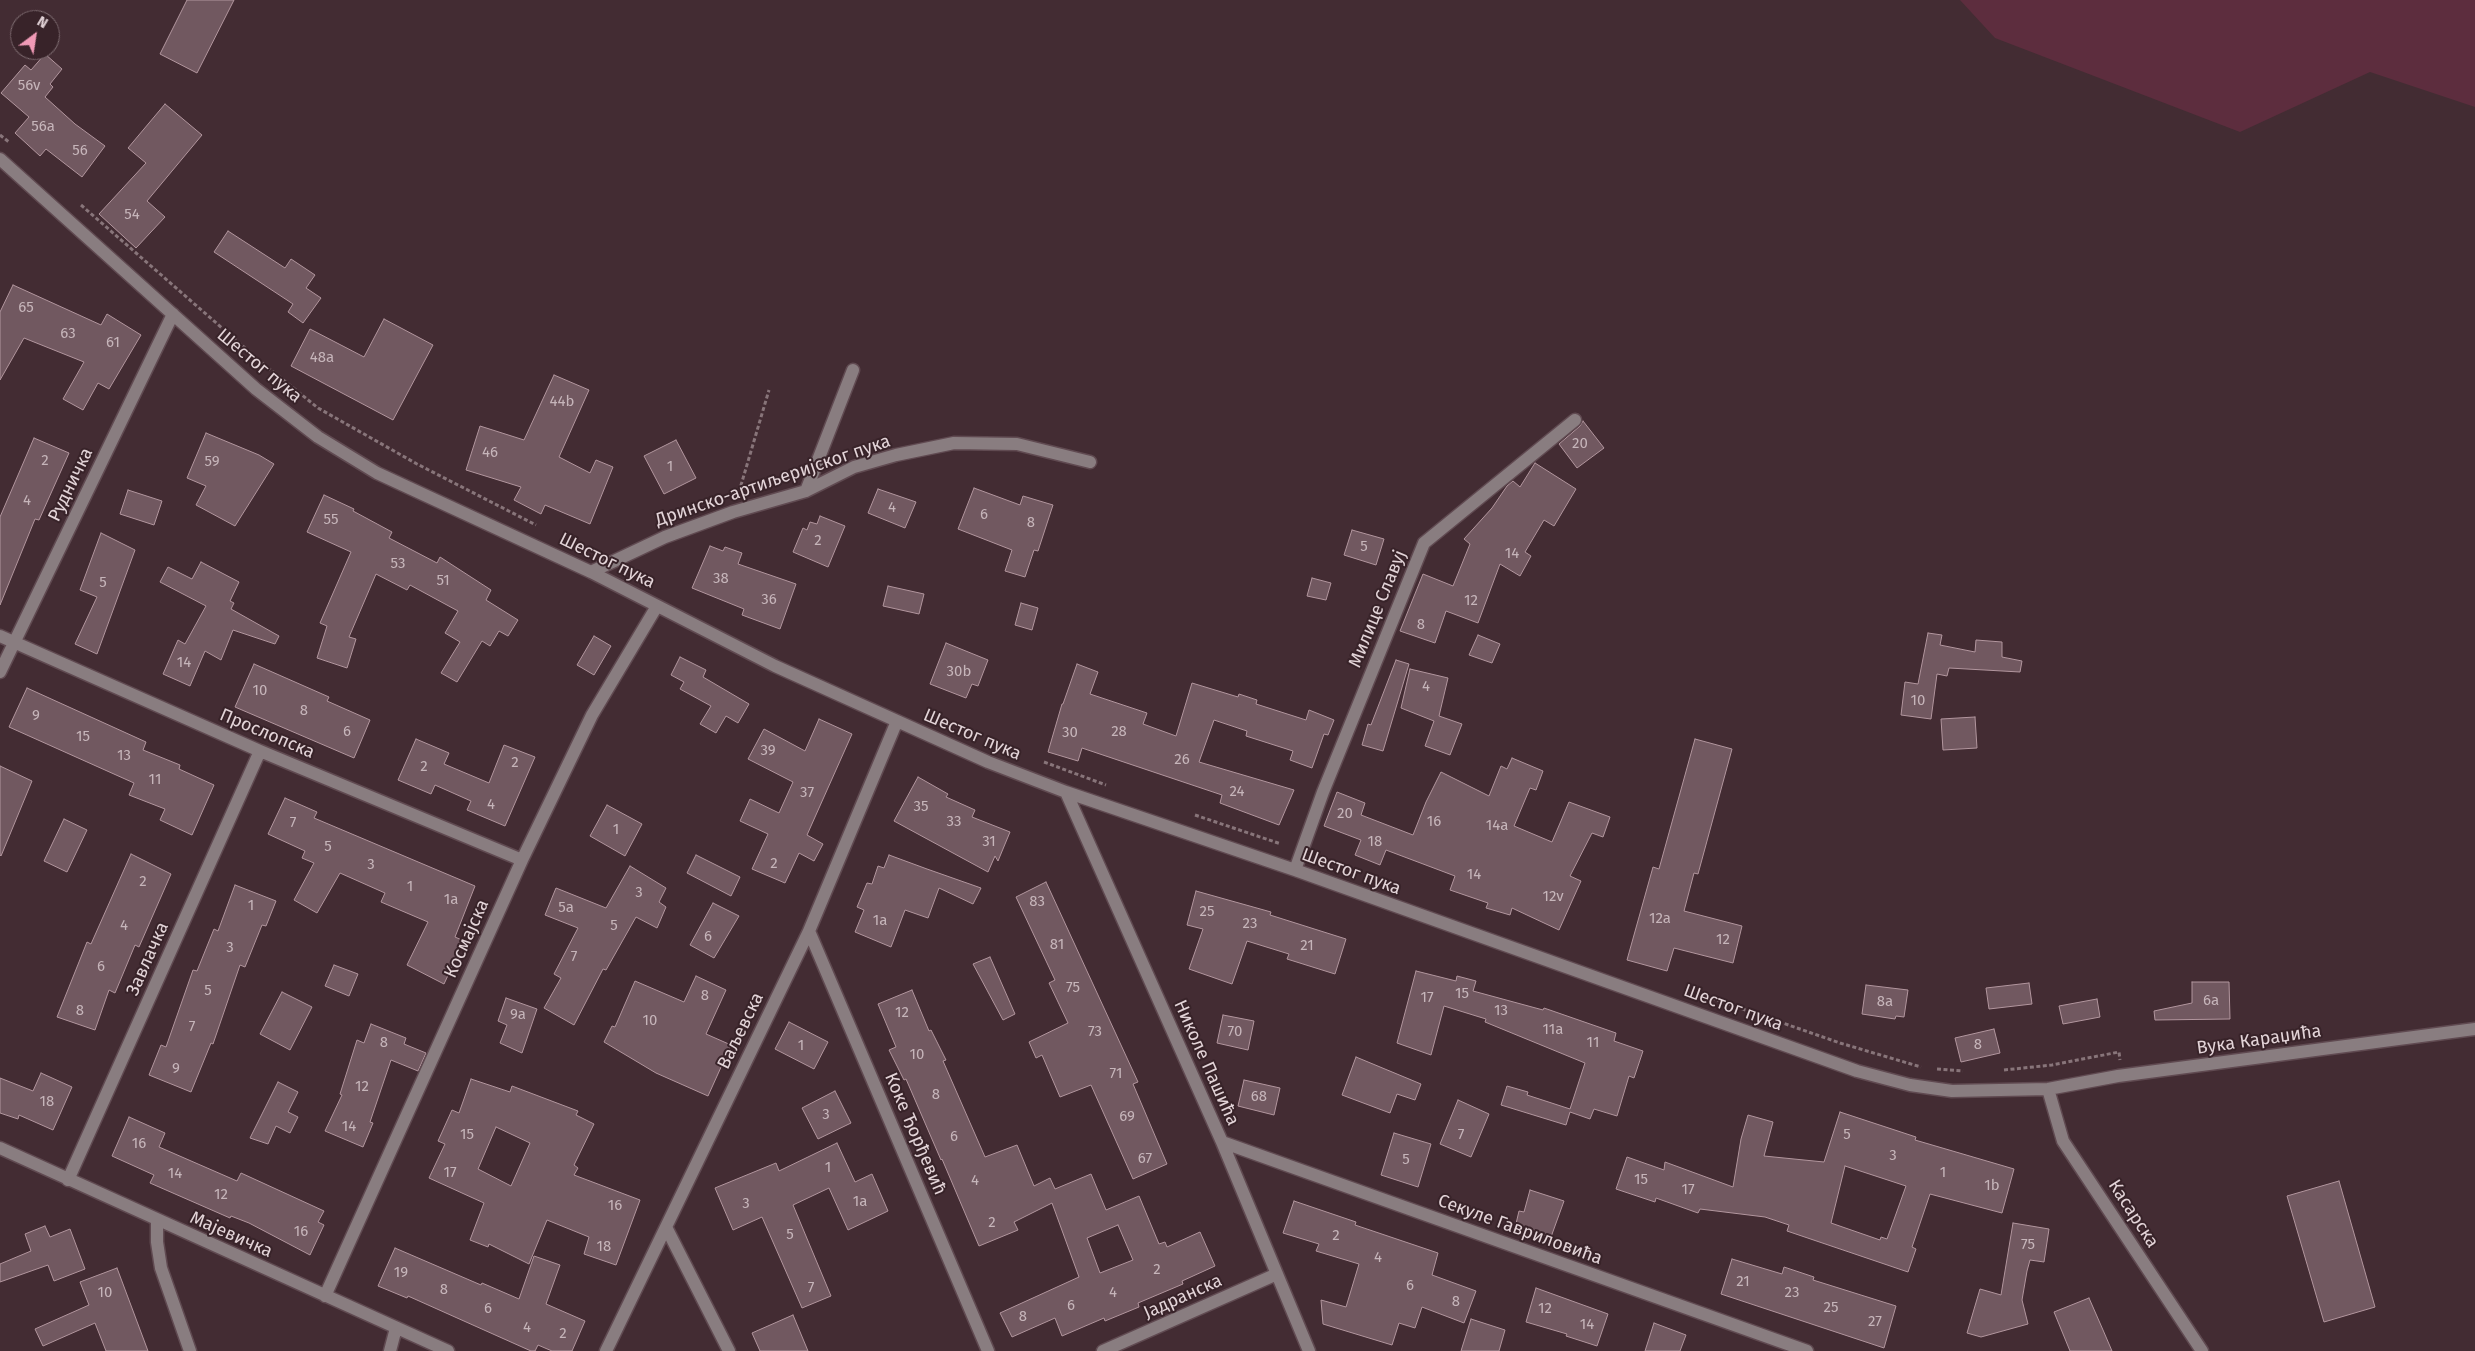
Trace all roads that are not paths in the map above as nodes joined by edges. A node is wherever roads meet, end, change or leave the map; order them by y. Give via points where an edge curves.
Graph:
1 (0, 160) edge
2 (174, 314) junction
3 (853, 370) dead end
4 (1575, 420) dead end
5 (1090, 462) dead end
6 (806, 491) junction
7 (591, 572) junction
8 (657, 606) junction
9 (0, 636) edge
10 (13, 642) junction
11 (0, 672) edge
12 (897, 722) junction
13 (260, 751) junction
14 (1066, 792) junction
15 (522, 860) junction
16 (1295, 870) junction
17 (808, 931) junction
18 (2475, 1029) edge
19 (2048, 1089) junction
20 (1222, 1142) junction
21 (0, 1148) edge
22 (68, 1180) junction
23 (157, 1220) junction
24 (666, 1227) junction
25 (1277, 1274) junction
26 (325, 1296) junction
27 (396, 1328) junction
28 (190, 1351) edge
29 (390, 1351) edge
30 (448, 1351) edge
31 (606, 1351) edge
32 (729, 1351) edge
33 (988, 1351) edge
34 (1103, 1351) edge
35 (1309, 1351) edge
36 (1807, 1351) edge
37 (2202, 1351) edge

1 - 2 street, Шестог пука
2 - 7 street, Шестог пука via 256,389 335,448 377,473
2 - 10 street, Рудничка
3 - 6 street
4 - 16 street, Милице Славуј via 1424,543 1323,792
5 - 6 street, Дринско-артиљеријског пука via 1017,444 954,443 854,467
6 - 7 street, Дринско-артиљеријског пука via 665,536
7 - 8 street, Шестог пука
8 - 12 street, Шестог пука via 783,670
8 - 15 street, Космајска via 592,715
9 - 10 street, Прослопска
10 - 11 street, Рудничка
10 - 13 street, Прослопска
12 - 14 street, Шестог пука
12 - 17 street, Ваљевска
13 - 15 street, Прослопска
13 - 22 street, Завлачка
14 - 16 street, Шестог пука
14 - 20 street, Николе Пашића
15 - 26 street, Космајска
16 - 19 street, Шестог пука via 1857,1071 1910,1085 1952,1091
17 - 24 street, Ваљевска
17 - 33 street, Коке Ђорђевић
18 - 19 street, Вука Караџића via 2123,1075
19 - 37 street, Касарска via 2064,1141
20 - 25 street, Николе Пашића
20 - 36 street, Секуле Гавриловића
21 - 22 street, Мајевичка
22 - 23 street, Мајевичка
23 - 26 street, Мајевичка
23 - 28 street via 161,1268
24 - 31 street, Ваљевска
24 - 32 street
25 - 34 street, Јадранска
25 - 35 street, Николе Пашића
26 - 27 street, Мајевичка
27 - 29 street
27 - 30 street, Мајевичка

